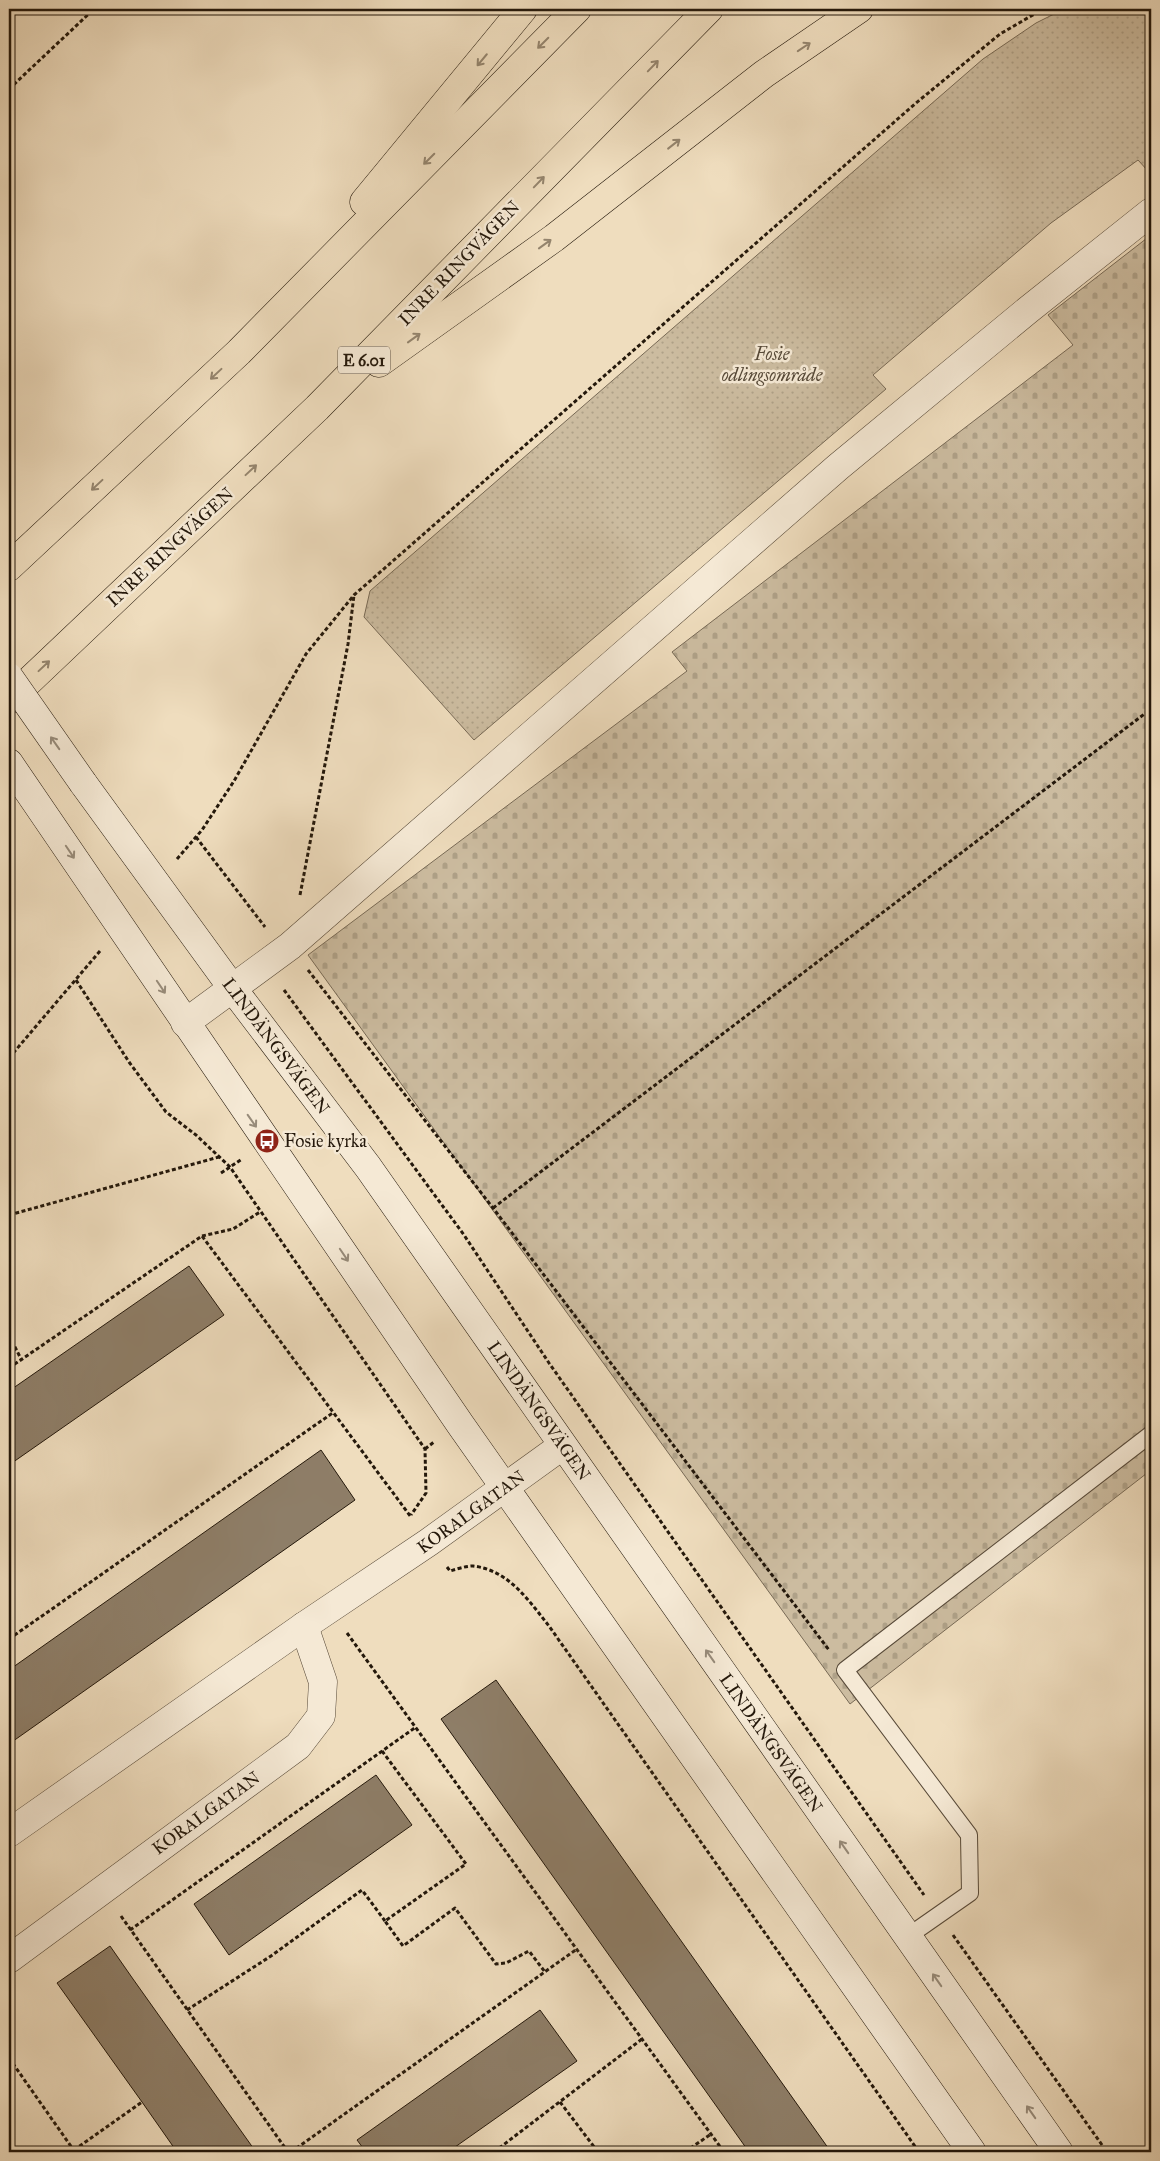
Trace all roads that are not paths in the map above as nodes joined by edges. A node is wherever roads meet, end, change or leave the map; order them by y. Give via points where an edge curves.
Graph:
1 (524, 9) edge
2 (577, 9) edge
3 (709, 9) edge
4 (859, 9) edge
5 (1151, 212) edge
6 (240, 352) junction
7 (317, 408) junction
8 (9, 567) edge
9 (9, 677) edge
10 (9, 700) edge
11 (9, 763) edge
12 (233, 989) junction
13 (185, 1023) junction
14 (1151, 1434) edge
15 (562, 1446) junction
16 (504, 1487) junction
17 (304, 1626) junction
18 (9, 1833) edge
19 (907, 1937) junction
20 (9, 1959) edge
21 (972, 2152) edge
22 (1059, 2152) edge

1 -> 6 highway
2 -> 6 highway
7 -> 3 highway, INRE RINGVÄGEN / E 6.01
7 -> 4 highway via 554,238 764,74
5 - 12 street via 838,468 290,946
6 -> 8 highway
10 -> 7 highway, INRE RINGVÄGEN / E 6.01
12 -> 9 street, LINDÄNGSVÄGEN, bridge
11 -> 13 street
12 - 13 street
12 - 15 street, LINDÄNGSVÄGEN via 368,1167
13 -> 16 street
14 - 19 lane via 845,1670 968,1835 970,1893
15 - 16 street, KORALGATAN
19 -> 15 street, LINDÄNGSVÄGEN
16 - 17 street, KORALGATAN
16 - 21 street
17 - 18 street, KORALGATAN
17 - 20 street, KORALGATAN via 323,1682 321,1716 298,1746
22 -> 19 street, LINDÄNGSVÄGEN

